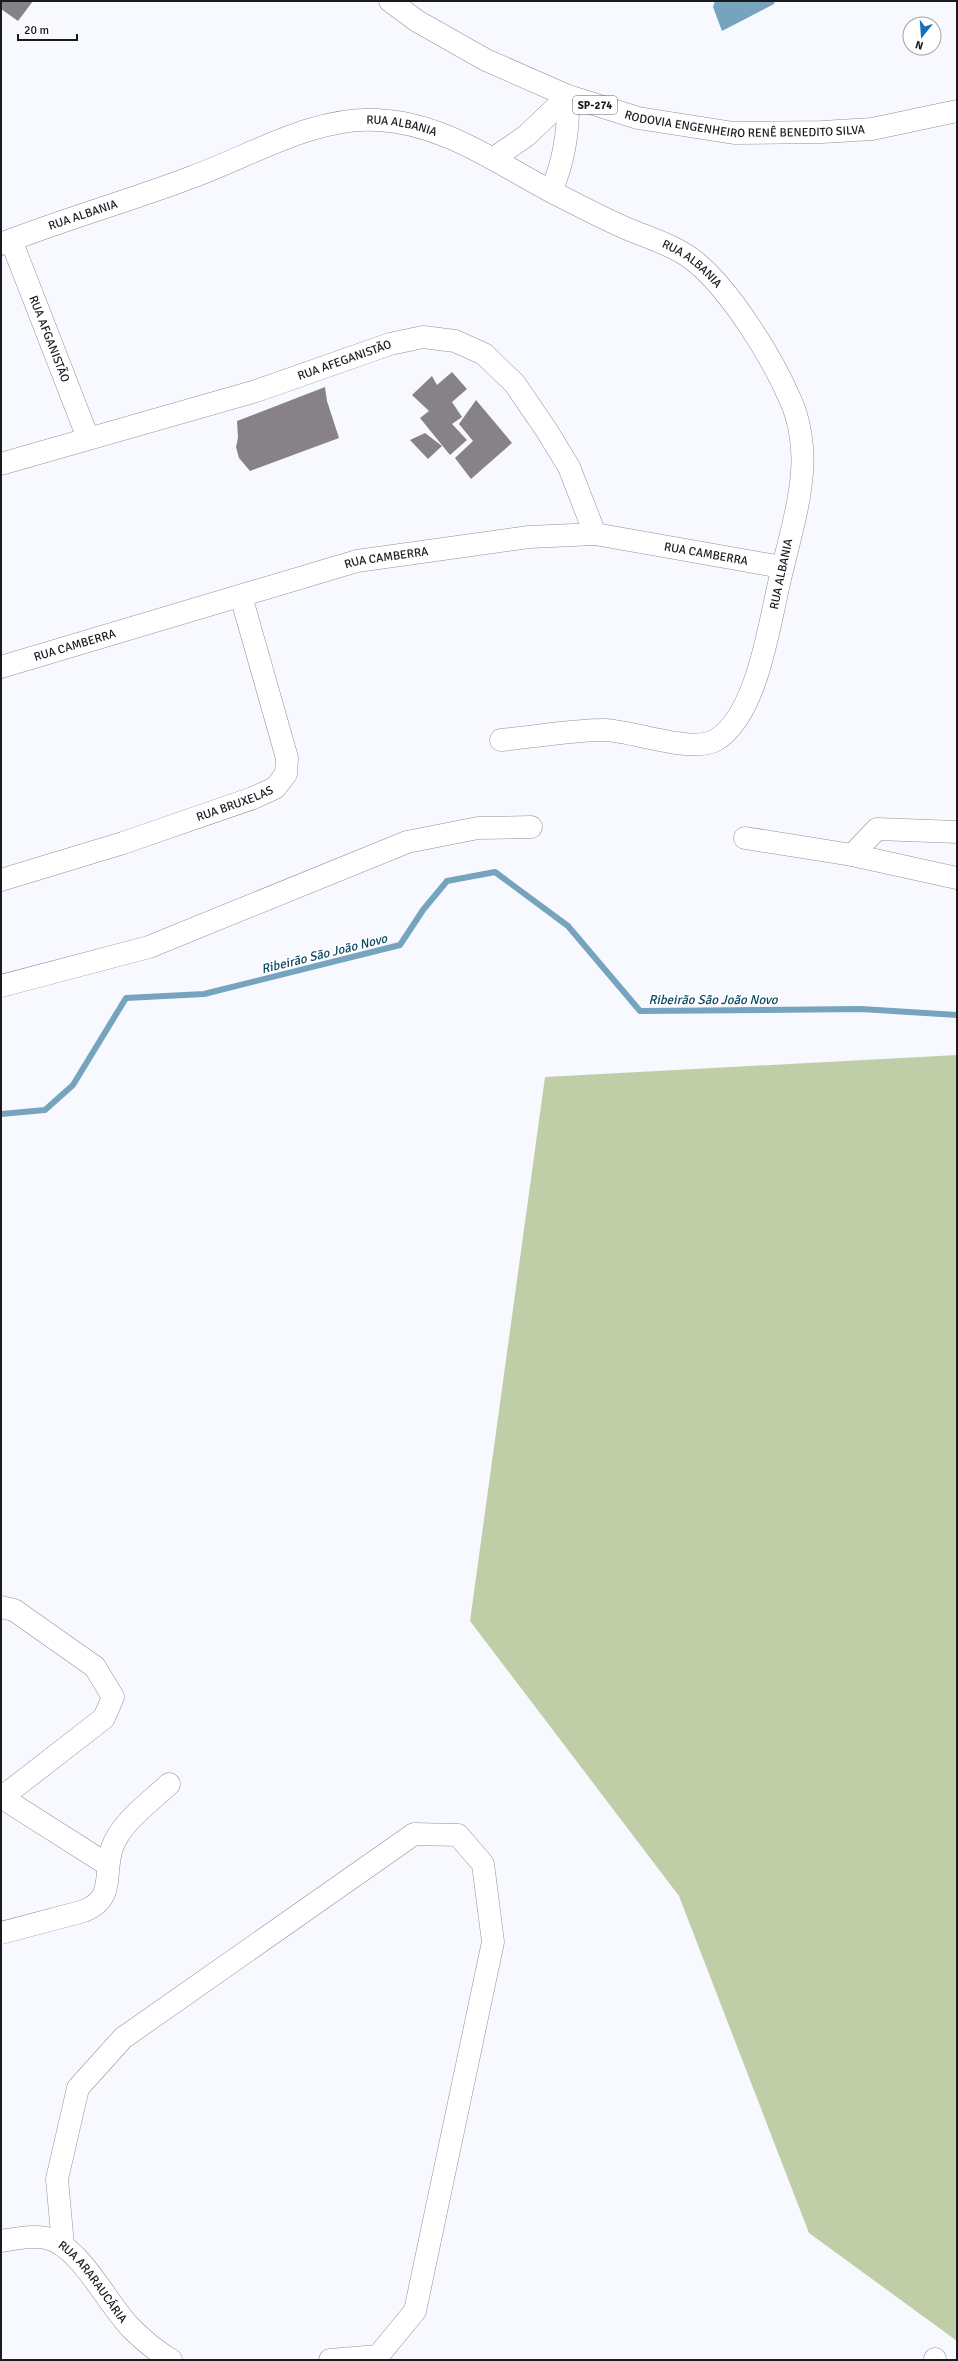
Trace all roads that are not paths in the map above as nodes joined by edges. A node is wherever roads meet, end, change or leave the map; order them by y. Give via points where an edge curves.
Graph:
1 (390, 1) edge
2 (568, 96) junction
3 (957, 111) edge
4 (494, 158) junction
5 (551, 191) junction
6 (6, 242) edge
7 (88, 438) junction
8 (1, 464) edge
9 (595, 534) junction
10 (782, 567) junction
11 (241, 596) junction
12 (1, 667) edge
13 (501, 740) dead end
14 (531, 827) dead end
15 (957, 832) edge
16 (745, 838) dead end
17 (852, 855) junction
18 (957, 878) edge
19 (1, 880) edge
20 (1, 986) edge
21 (1, 1607) edge
22 (169, 1784) dead end
23 (1, 1797) edge
24 (108, 1866) junction
25 (1, 1932) edge
26 (1, 2242) edge
27 (63, 2245) junction
28 (171, 2360) edge
29 (330, 2360) edge

1 - 2 street, RODOVIA ENGENHEIRO RENÊ BENEDITO SILVA / SP-274 via 417,21 486,60
2 - 3 street, RODOVIA ENGENHEIRO RENÊ BENEDITO SILVA / SP-274 via 638,118 734,133 872,129
2 - 4 street via 526,136
2 - 5 street via 567,139 559,175
4 - 5 street, RUA ALBANIA
4 - 6 street, RUA ALBANIA via 449,136 417,126 382,120 351,119 287,138 190,178
5 - 10 street, RUA ALBANIA via 624,228 660,241 696,262 746,322 772,363 792,401 800,434 802,471
6 - 7 street, RUA AFGANISTÃO
7 - 8 street, RUA AFEGANISTÃO
7 - 9 street, RUA AFEGANISTÃO via 256,391 390,344 423,337 455,341 484,354 515,384 569,467
9 - 10 street, RUA CAMBERRA
9 - 11 street, RUA CAMBERRA via 529,537 357,561
10 - 13 street, RUA ALBANIA via 761,662 748,697 732,724 715,740 698,745 607,730
11 - 12 street, RUA CAMBERRA
11 - 19 street, RUA BRUXELAS via 287,758 286,774 275,788 196,819 43,869
14 - 20 street via 478,828 407,842 149,946
15 - 17 street via 877,829
16 - 17 street
17 - 18 street
21 - 23 street via 14,1610 95,1667 113,1698 104,1718
22 - 24 street via 128,1822 117,1836
23 - 24 street
24 - 25 street via 105,1896 97,1906
26 - 27 street, RUA ARARAUCÁRIA via 22,2237 47,2238
27 - 28 street, RUA ARARAUCÁRIA via 130,2327 155,2350
27 - 29 street via 57,2179 78,2088 123,2038 414,1834 458,1834 483,1864 493,1942 415,2310 378,2356

